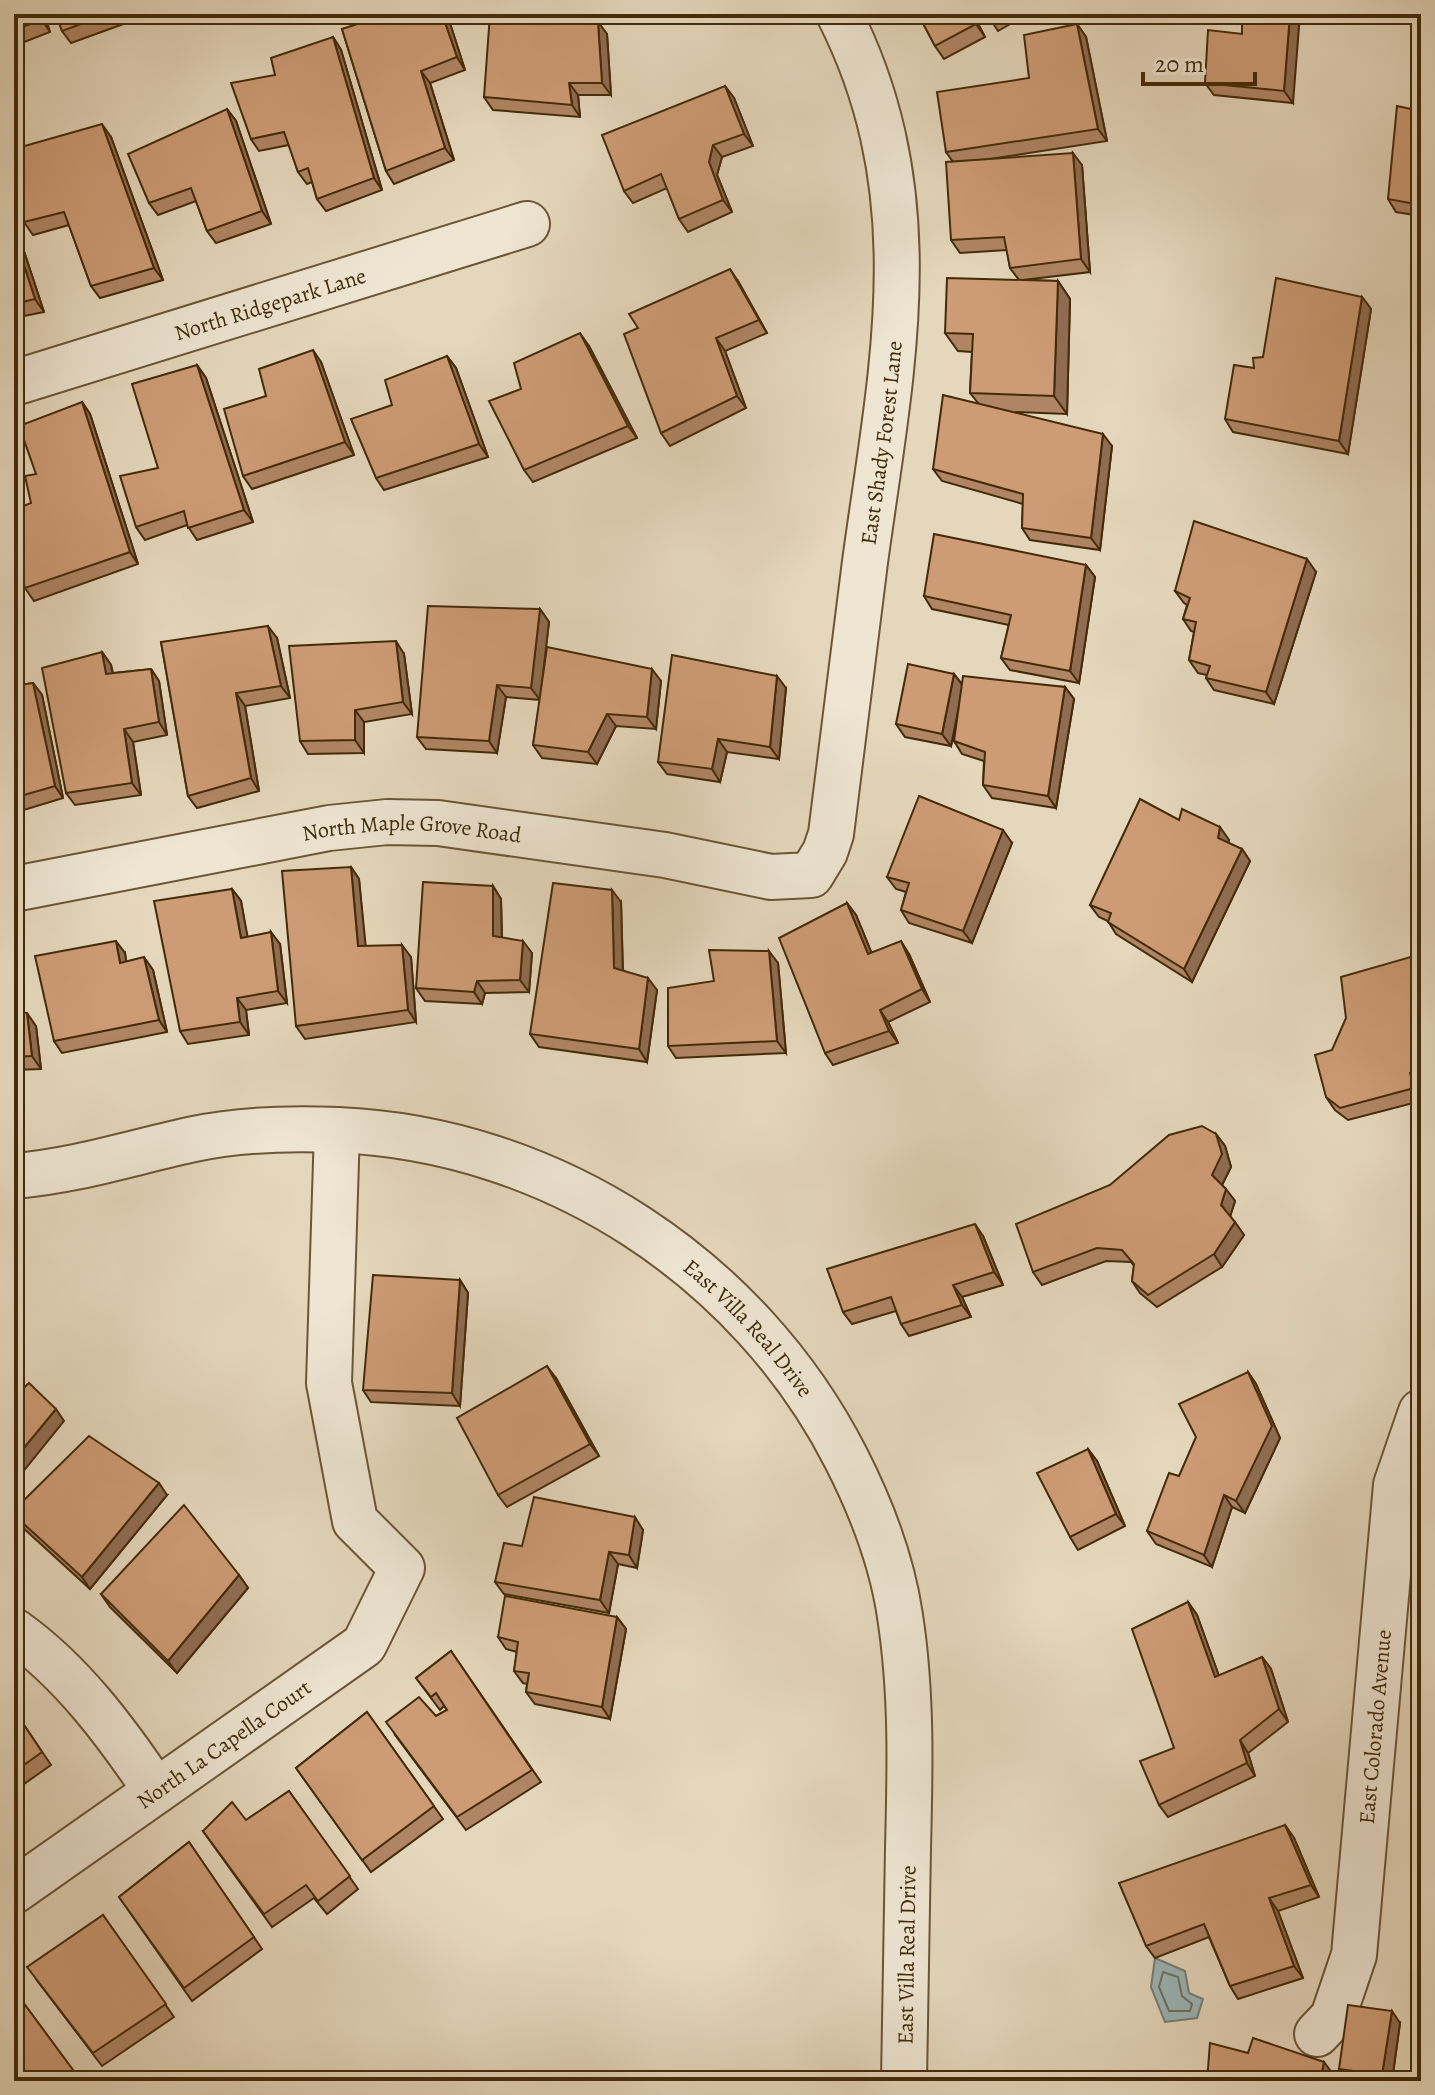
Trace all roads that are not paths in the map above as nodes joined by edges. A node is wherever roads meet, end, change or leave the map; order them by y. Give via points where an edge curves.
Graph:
1 (839, 14) edge
2 (527, 224) dead end
3 (14, 383) edge
4 (811, 875) joint
5 (14, 889) edge
6 (337, 1130) junction
7 (14, 1176) edge
8 (1421, 1412) edge
9 (14, 1631) edge
10 (156, 1791) junction
11 (14, 1891) edge
12 (1317, 2034) dead end
13 (904, 2081) edge

1 - 4 street, East Shady Forest Lane via 865,79 886,159 899,285 891,384 831,834
2 - 3 street, North Ridgepark Lane
4 - 5 street, North Maple Grove Road via 771,877 665,855 438,823 387,822 329,828
6 - 7 street, East Villa Real Drive via 197,1138 89,1166
6 - 10 street, North La Capella Court via 329,1383 355,1521 402,1568 364,1645
6 - 13 street, East Villa Real Drive via 448,1145 502,1160 623,1217 721,1291 753,1322 811,1397 876,1524 900,1613 910,1743
8 - 12 street, East Colorado Avenue via 1396,1485 1354,1955 1333,2017
9 - 10 street via 56,1666 121,1740
10 - 11 street, North La Capella Court

